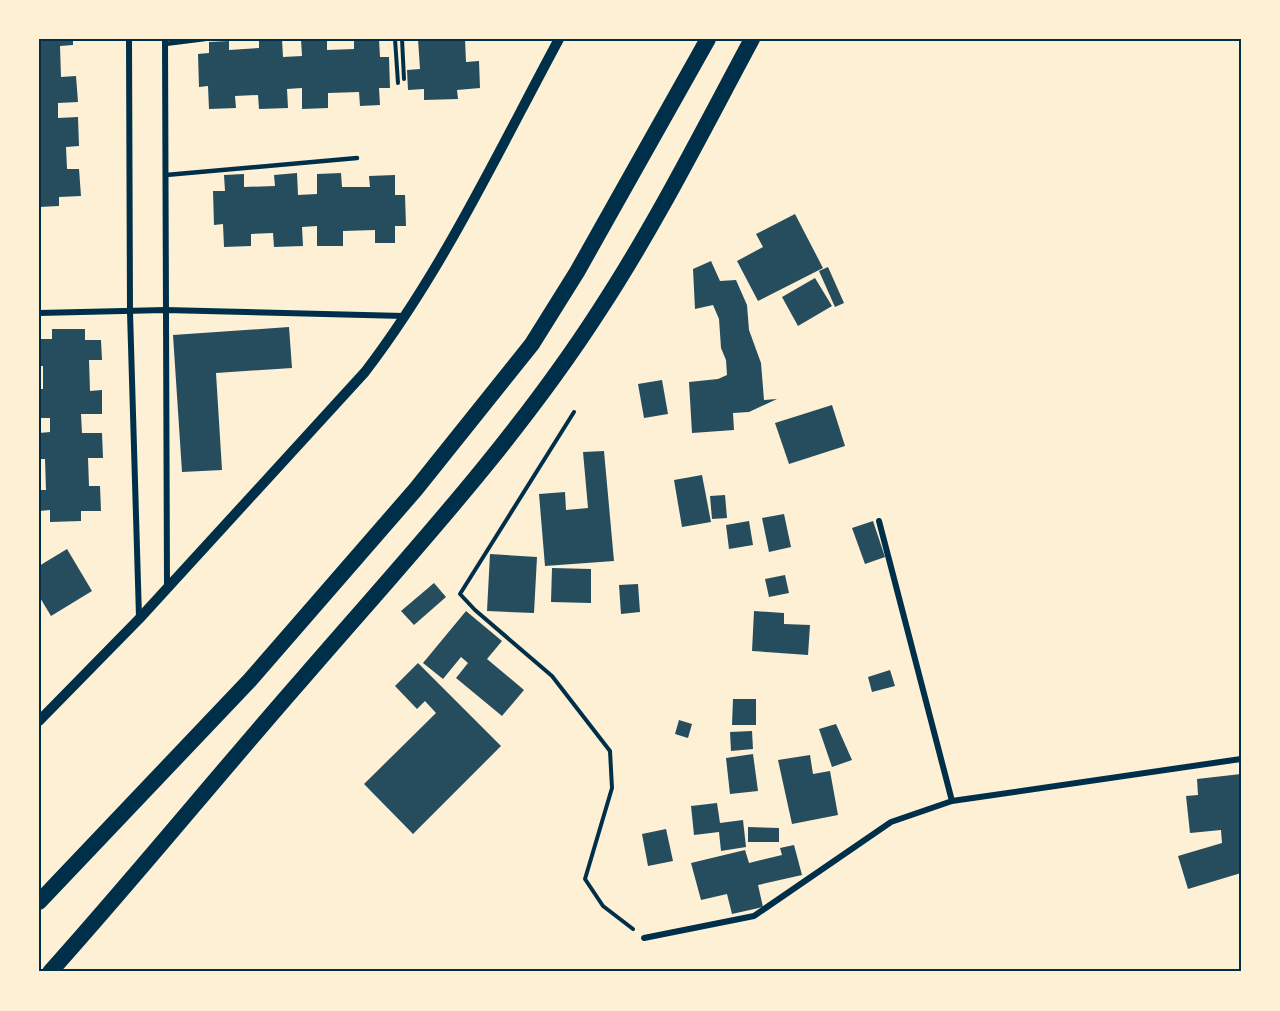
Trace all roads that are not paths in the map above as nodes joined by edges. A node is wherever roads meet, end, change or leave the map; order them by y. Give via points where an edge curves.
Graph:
1 (129, 39) edge
2 (205, 39) edge
3 (559, 39) edge
4 (708, 39) edge
5 (752, 39) edge
6 (165, 41) edge
7 (357, 158) dead end
8 (166, 175) junction
9 (165, 310) junction
10 (130, 312) junction
11 (39, 313) edge
12 (406, 316) junction
13 (879, 521) dead end
14 (167, 588) junction
15 (139, 619) junction
16 (39, 721) edge
17 (1241, 759) edge
18 (952, 801) junction
19 (144, 868) junction
20 (42, 897) edge
21 (644, 938) road end
22 (50, 972) edge
23 (65, 972) edge

1 - 10 street
2 - 6 lane
3 - 12 street
4 - 20 highway via 636,171 532,344 416,489 249,680
5 - 19 highway via 635,252 558,371 446,514 277,707
6 - 8 street
7 - 8 lane
8 - 9 street
9 - 10 street
9 - 12 street
9 - 14 street
10 - 11 street
10 - 15 street
12 - 14 street via 365,372
13 - 18 street
14 - 15 street
15 - 16 street
17 - 18 street
18 - 21 street via 891,822 754,916
19 - 22 highway
19 - 23 highway

